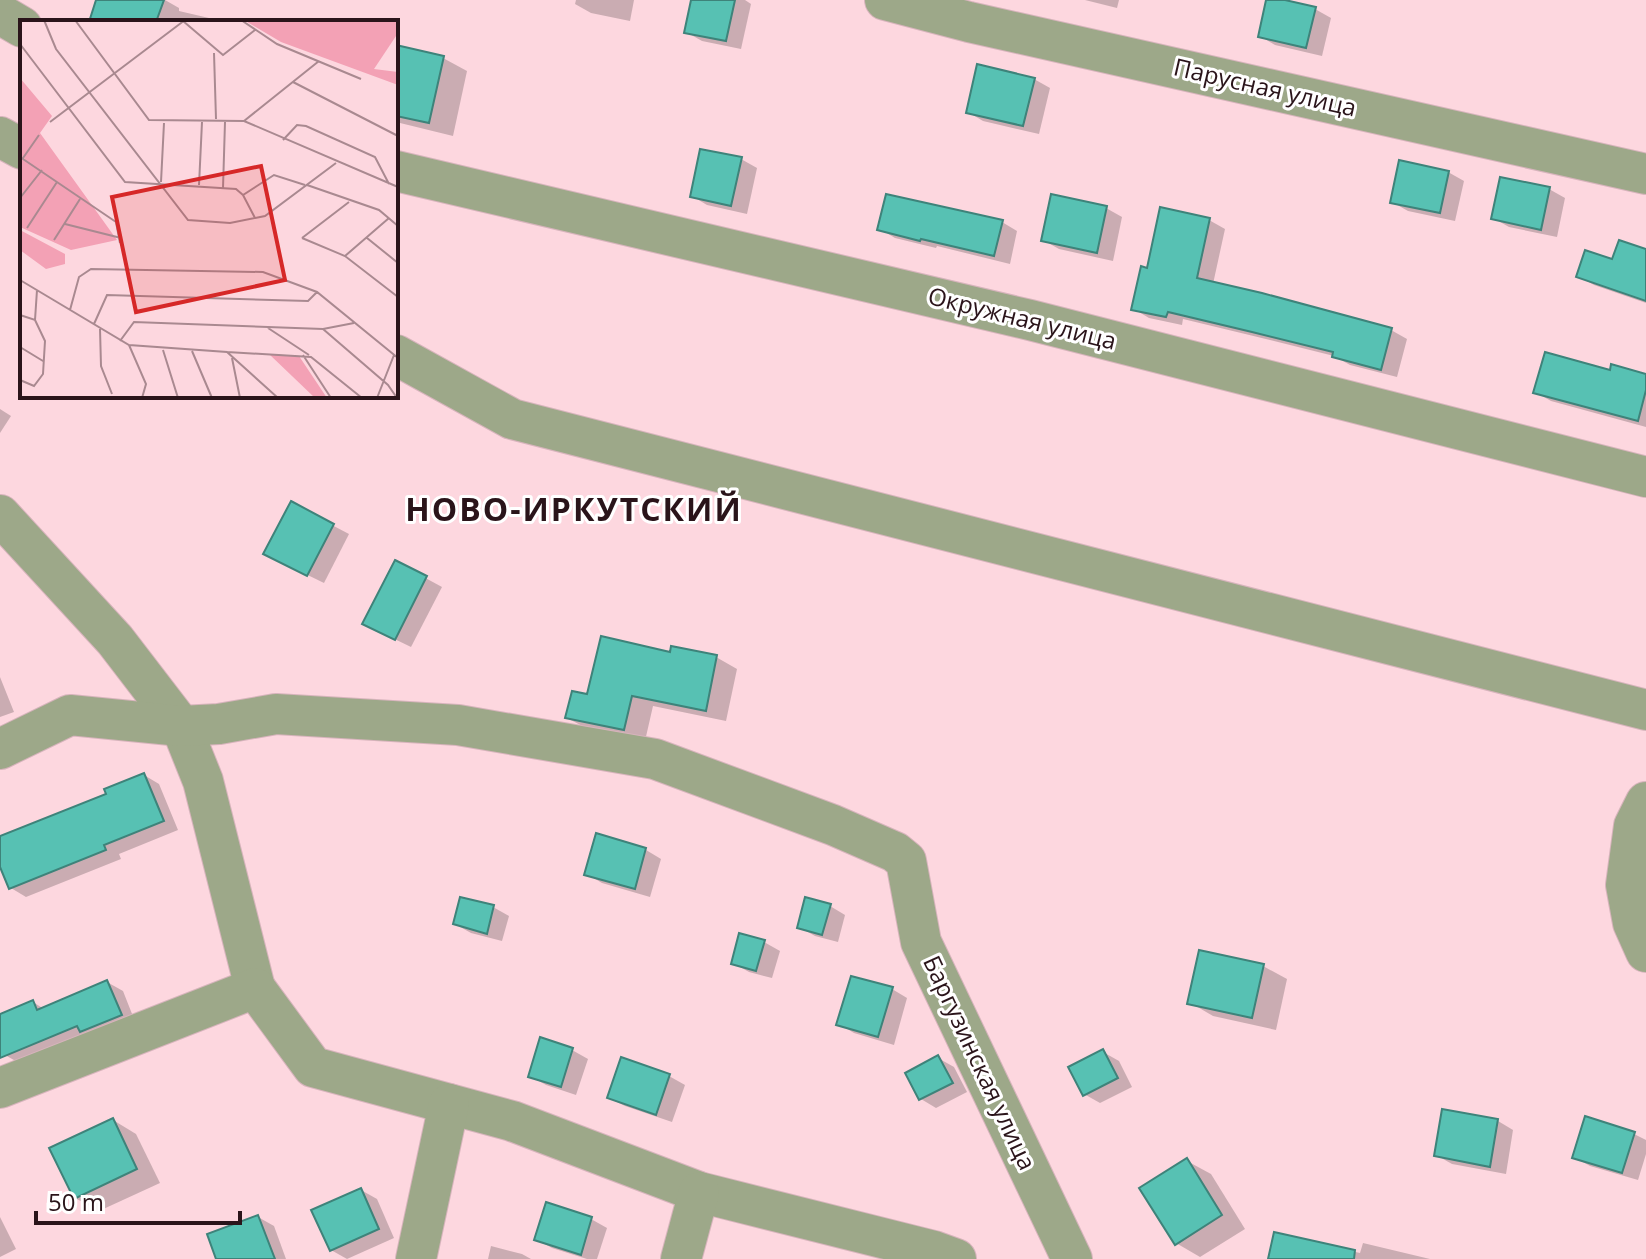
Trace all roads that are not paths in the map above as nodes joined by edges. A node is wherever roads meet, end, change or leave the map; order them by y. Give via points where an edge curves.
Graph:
1 (885, 0) edge
2 (0, 14) edge
3 (20, 26) edge
4 (0, 137) edge
5 (20, 148) edge
6 (398, 171) edge
7 (1646, 174) edge
8 (398, 356) edge
9 (1646, 477) edge
10 (0, 515) edge
11 (1646, 710) edge
12 (181, 726) junction
13 (0, 749) edge
14 (1645, 808) edge
15 (1646, 952) edge
16 (255, 988) junction
17 (0, 1088) edge
18 (449, 1104) junction
19 (699, 1192) junction
20 (416, 1259) edge
21 (681, 1259) edge
22 (956, 1259) edge
23 (1072, 1259) edge

1 - 7 street, Парусная улица
2 - 3 street
4 - 5 street
6 - 9 street, Окружная улица via 1030,320
8 - 11 street via 512,419
10 - 12 street via 115,640
12 - 13 street via 70,715
12 - 16 street via 203,781
12 - 23 street, Баргузинская улица via 276,714 458,725 655,759 895,852 906,861 921,942
14 - 15 street via 1634,826 1626,885 1633,923
16 - 17 street
16 - 18 street via 313,1067
18 - 19 street via 512,1121
18 - 20 street
19 - 21 street
19 - 22 street

